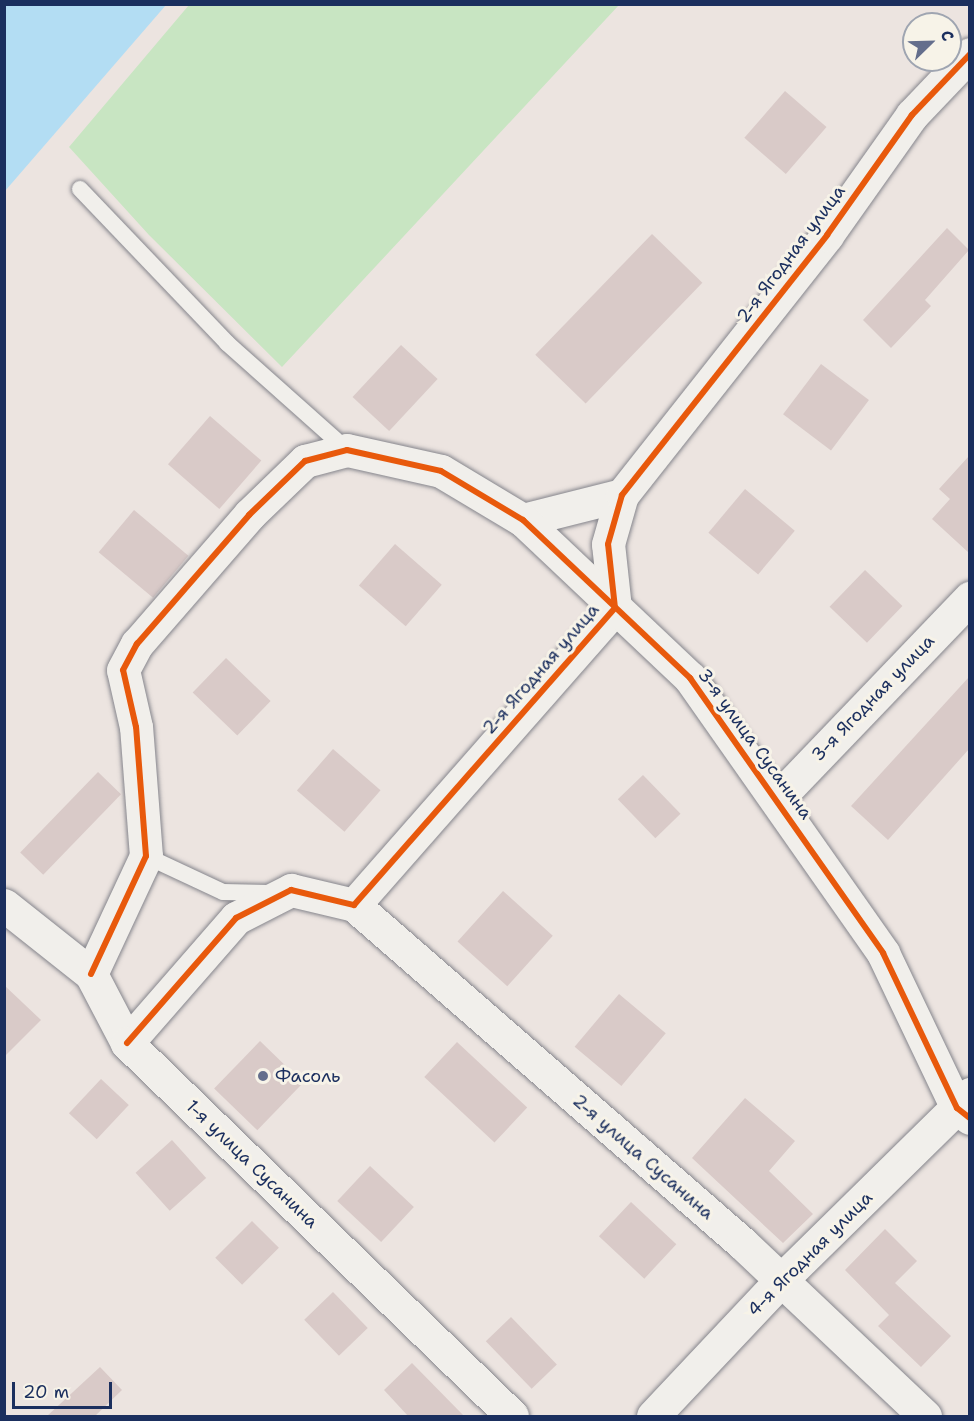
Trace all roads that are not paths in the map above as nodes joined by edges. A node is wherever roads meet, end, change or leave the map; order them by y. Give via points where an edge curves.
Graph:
1 (969, 54) edge
2 (80, 189) dead end
3 (347, 450) junction
4 (622, 495) junction
5 (523, 520) junction
6 (969, 598) edge
7 (615, 608) junction
8 (777, 799) junction
9 (146, 856) junction
10 (291, 890) junction
11 (4, 905) edge
12 (354, 905) junction
13 (91, 974) junction
14 (127, 1043) junction
15 (965, 1107) edge
16 (780, 1281) junction
17 (512, 1416) edge
18 (653, 1416) edge
19 (925, 1416) edge

1 - 4 street, 2-я Ягодная улица via 912,115 827,235
2 - 3 lane via 227,343
3 - 5 street, 3-я улица Сусанина via 441,471
3 - 9 street, 3-я улица Сусанина via 306,461 249,515 137,644 123,669 136,727
4 - 5 street
4 - 7 street, 2-я Ягодная улица via 608,544
5 - 7 street, 3-я улица Сусанина
6 - 8 street, 3-я Ягодная улица
7 - 8 street, 3-я улица Сусанина via 690,678
7 - 12 street, 2-я Ягодная улица
8 - 15 street, 3-я улица Сусанина via 883,953
9 - 10 lane via 223,892 259,895
9 - 13 street, 3-я улица Сусанина
10 - 12 street
10 - 14 street via 236,918
11 - 13 street, 1-я улица Сусанина
12 - 16 street, 2-я улица Сусанина
13 - 14 street, 1-я улица Сусанина
14 - 17 street, 1-я улица Сусанина
15 - 16 street, 4-я Ягодная улица
16 - 18 street, 4-я Ягодная улица
16 - 19 street, 2-я улица Сусанина

